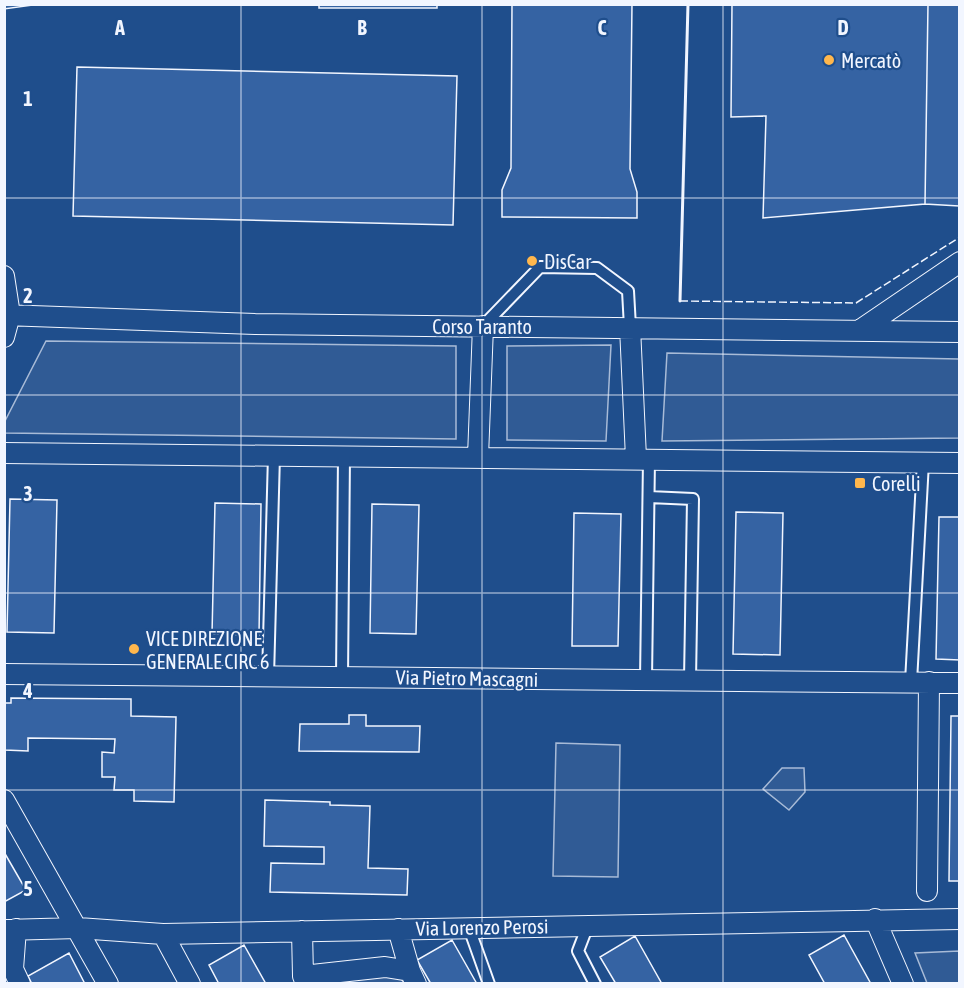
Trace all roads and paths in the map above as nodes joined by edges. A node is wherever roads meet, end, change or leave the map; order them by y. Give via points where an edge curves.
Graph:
1 (960, 262) edge
2 (4, 276) edge
3 (7, 315) edge
4 (483, 326) junction
5 (630, 327) junction
6 (860, 330) junction
7 (960, 332) edge
8 (4, 337) edge
9 (4, 453) edge
10 (274, 455) junction
11 (344, 456) junction
12 (478, 457) junction
13 (643, 458) junction
14 (923, 462) junction
15 (960, 463) edge
16 (649, 497) junction
17 (4, 674) edge
18 (268, 677) junction
19 (342, 677) junction
20 (646, 680) junction
21 (690, 680) junction
22 (920, 682) junction
23 (960, 683) edge
24 (4, 800) edge
25 (927, 891) dead end
26 (875, 919) junction
27 (960, 919) edge
28 (588, 925) junction
29 (78, 928) junction
30 (469, 928) junction
31 (10, 930) edge
32 (302, 931) junction
33 (163, 934) junction
34 (400, 938) junction
35 (13, 969) edge
36 (413, 977) edge
37 (304, 980) edge
38 (108, 984) edge
39 (190, 984) edge
40 (489, 984) edge
41 (595, 984) edge
42 (903, 984) edge

1 - 6 street
2 - 3 street
3 - 4 street, Corso Taranto via 255,324
3 - 8 street
4 - 5 street, Corso Taranto
4 - 5 lane via 540,267 597,268 628,291
4 - 12 street
5 - 6 street, Corso Taranto
5 - 13 street
6 - 7 street, Corso Taranto
9 - 10 street
10 - 11 street
10 - 18 lane
11 - 12 street
11 - 19 lane
12 - 13 street
13 - 14 street
13 - 16 lane
14 - 15 street
14 - 22 lane
16 - 20 lane
16 - 21 lane via 693,499
17 - 18 street, Via Pietro Mascagni
18 - 19 street, Via Pietro Mascagni
19 - 20 street, Via Pietro Mascagni
20 - 21 street, Via Pietro Mascagni
21 - 22 street, Via Pietro Mascagni
22 - 23 street, Via Pietro Mascagni
22 - 25 street
24 - 29 street
26 - 27 street, Via Lorenzo Perosi
26 - 28 street, Via Lorenzo Perosi
26 - 42 street
28 - 30 street, Via Lorenzo Perosi
28 - 41 lane via 578,951
29 - 31 street, Via Lorenzo Perosi
29 - 33 street, Via Lorenzo Perosi
29 - 38 street
30 - 34 street, Via Lorenzo Perosi
30 - 40 lane
31 - 35 street
32 - 33 street, Via Lorenzo Perosi
32 - 34 street, Via Lorenzo Perosi
32 - 37 street
33 - 39 street
34 - 36 street
36 - 37 street via 385,968

